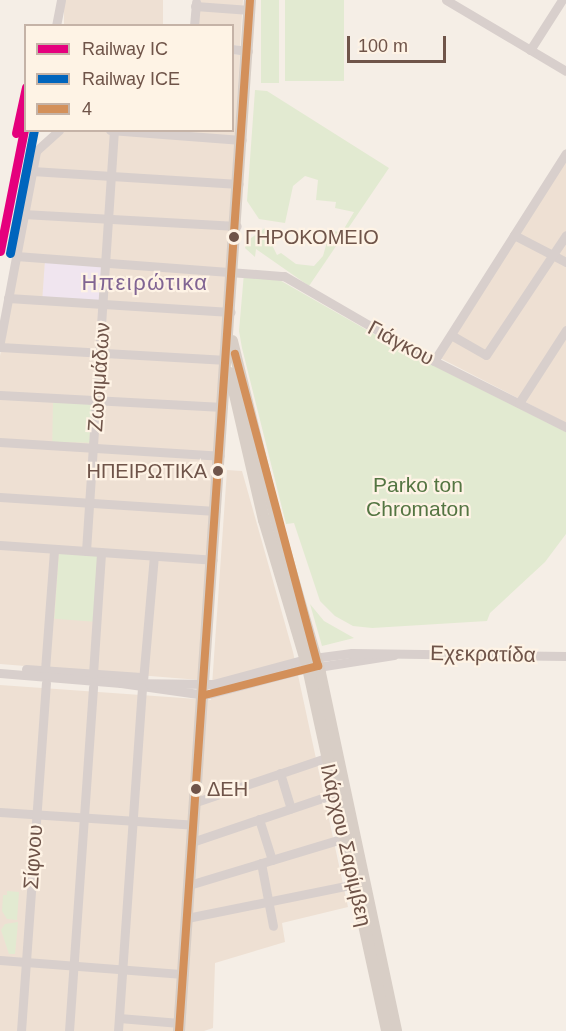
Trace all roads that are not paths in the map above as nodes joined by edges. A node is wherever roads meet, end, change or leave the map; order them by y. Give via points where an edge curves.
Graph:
1 (61, 0) edge
2 (447, 0) edge
3 (562, 0) edge
4 (196, 3) edge
5 (251, 3) edge
6 (56, 24) edge
7 (194, 24) edge
8 (234, 50) edge
9 (530, 50) junction
10 (248, 51) junction
11 (566, 71) edge
12 (239, 93) edge
13 (57, 132) edge
14 (112, 132) edge
15 (126, 132) edge
16 (242, 140) junction
17 (566, 153) edge
18 (32, 171) junction
19 (111, 176) junction
20 (239, 184) junction
21 (23, 214) junction
22 (109, 219) junction
23 (237, 226) junction
24 (514, 235) junction
25 (566, 235) edge
26 (553, 255) junction
27 (16, 256) junction
28 (106, 262) junction
29 (566, 262) edge
30 (234, 269) junction
31 (8, 298) junction
32 (103, 304) junction
33 (231, 312) junction
34 (229, 328) junction
35 (451, 335) junction
36 (564, 337) edge
37 (0, 342) edge
38 (0, 347) edge
39 (100, 353) junction
40 (227, 360) junction
41 (434, 361) junction
42 (0, 395) edge
43 (97, 400) junction
44 (519, 404) junction
45 (224, 407) junction
46 (566, 427) edge
47 (0, 442) edge
48 (0, 448) edge
49 (94, 451) junction
50 (220, 459) junction
51 (0, 497) edge
52 (91, 503) junction
53 (216, 511) junction
54 (0, 545) edge
55 (54, 549) junction
56 (86, 551) junction
57 (101, 552) junction
58 (154, 556) junction
59 (212, 560) junction
60 (566, 656) edge
61 (312, 662) junction
62 (0, 668) edge
63 (45, 670) junction
64 (0, 673) edge
65 (93, 674) junction
66 (0, 680) edge
67 (46, 683) junction
68 (143, 684) junction
69 (93, 687) junction
70 (205, 690) junction
71 (326, 758) junction
72 (280, 773) junction
73 (334, 794) junction
74 (196, 801) junction
75 (291, 808) junction
76 (0, 812) edge
77 (37, 814) junction
78 (84, 817) junction
79 (259, 819) junction
80 (133, 820) junction
81 (194, 825) junction
82 (345, 838) junction
83 (192, 842) junction
84 (272, 860) junction
85 (261, 863) junction
86 (355, 884) junction
87 (189, 885) junction
88 (270, 900) junction
89 (187, 918) junction
90 (273, 926) dead end
91 (0, 960) edge
92 (26, 962) junction
93 (74, 965) junction
94 (123, 970) junction
95 (183, 974) junction
96 (119, 1018) junction
97 (180, 1027) edge
98 (21, 1031) edge
99 (69, 1031) edge
100 (118, 1031) edge
101 (387, 1031) edge
102 (396, 1031) edge

1 - 6 street
2 - 9 street
3 - 9 street
4 - 5 street
4 - 7 street
5 - 10 main road
8 - 10 street
9 - 11 street
10 - 12 main road
12 - 16 main road
13 - 18 street via 38,147
14 - 19 street, Ζωσιμάδων
15 - 16 street
16 - 20 main road
17 - 24 street
18 - 19 street
18 - 21 street
19 - 20 street
19 - 22 street, Ζωσιμάδων
20 - 23 main road
21 - 22 street
21 - 27 street
22 - 23 street
22 - 28 street, Ζωσιμάδων
23 - 30 main road
24 - 26 street
24 - 35 street
25 - 26 street
26 - 29 street
26 - 35 street via 486,355
27 - 28 street, Γιάγκου
27 - 31 street
28 - 30 street, Γιάγκου
28 - 32 street, Ζωσιμάδων
30 - 33 main road
30 - 41 street, Γιάγκου via 284,276
31 - 32 street
31 - 37 street
32 - 33 street
32 - 39 street, Ζωσιμάδων
33 - 34 main road
34 - 40 main road
34 - 61 main road
35 - 41 street
36 - 44 street
38 - 39 street
39 - 40 street
39 - 43 street, Ζωσιμάδων
40 - 45 main road
40 - 61 main road via 264,520
41 - 44 street, Γιάγκου
42 - 43 street
43 - 45 street
43 - 49 street, Ζωσιμάδων
44 - 46 street, Γιάγκου
45 - 50 main road
47 - 49 street
48 - 49 street
49 - 50 street
49 - 52 street, Ζωσιμάδων
50 - 53 main road
51 - 52 street
52 - 53 street
52 - 56 street, Ζωσιμάδων
53 - 59 main road
54 - 55 street
55 - 56 street
55 - 63 street
56 - 57 street
57 - 58 street
57 - 65 street
58 - 59 street
58 - 68 street
59 - 70 main road
60 - 61 street, Εχεκρατίδα via 401,652
61 - 70 street, Εχεκρατίδα
61 - 71 main road, Ιλάρχου Σαρίμβεη
61 - 102 main road, Ιλάρχου Σαρίμβεη
62 - 63 street
63 - 65 street
64 - 68 street, Εχεκρατίδα
65 - 68 street
66 - 67 street
67 - 69 street
67 - 77 street, Σίφνου
68 - 69 street
68 - 70 street, Εχεκρατίδα
68 - 80 street
69 - 78 street
70 - 74 main road
71 - 72 street
71 - 73 main road, Ιλάρχου Σαρίμβεη
72 - 74 street
72 - 75 street
73 - 75 street
73 - 82 main road, Ιλάρχου Σαρίμβεη
74 - 81 main road
75 - 79 street
76 - 77 street
77 - 78 street
77 - 92 street, Σίφνου
78 - 80 street
78 - 93 street
79 - 83 street
79 - 84 street
80 - 81 street
80 - 94 street
81 - 83 main road
82 - 84 street
82 - 86 main road, Ιλάρχου Σαρίμβεη
83 - 87 main road
84 - 85 street
85 - 87 street
85 - 88 street
86 - 88 street
86 - 101 main road, Ιλάρχου Σαρίμβεη
87 - 89 main road
88 - 89 street
88 - 90 street
89 - 95 main road
91 - 92 street
92 - 93 street
92 - 98 street, Σίφνου
93 - 94 street
93 - 99 street
94 - 95 street
94 - 96 street
95 - 97 main road
96 - 97 street
96 - 100 street

